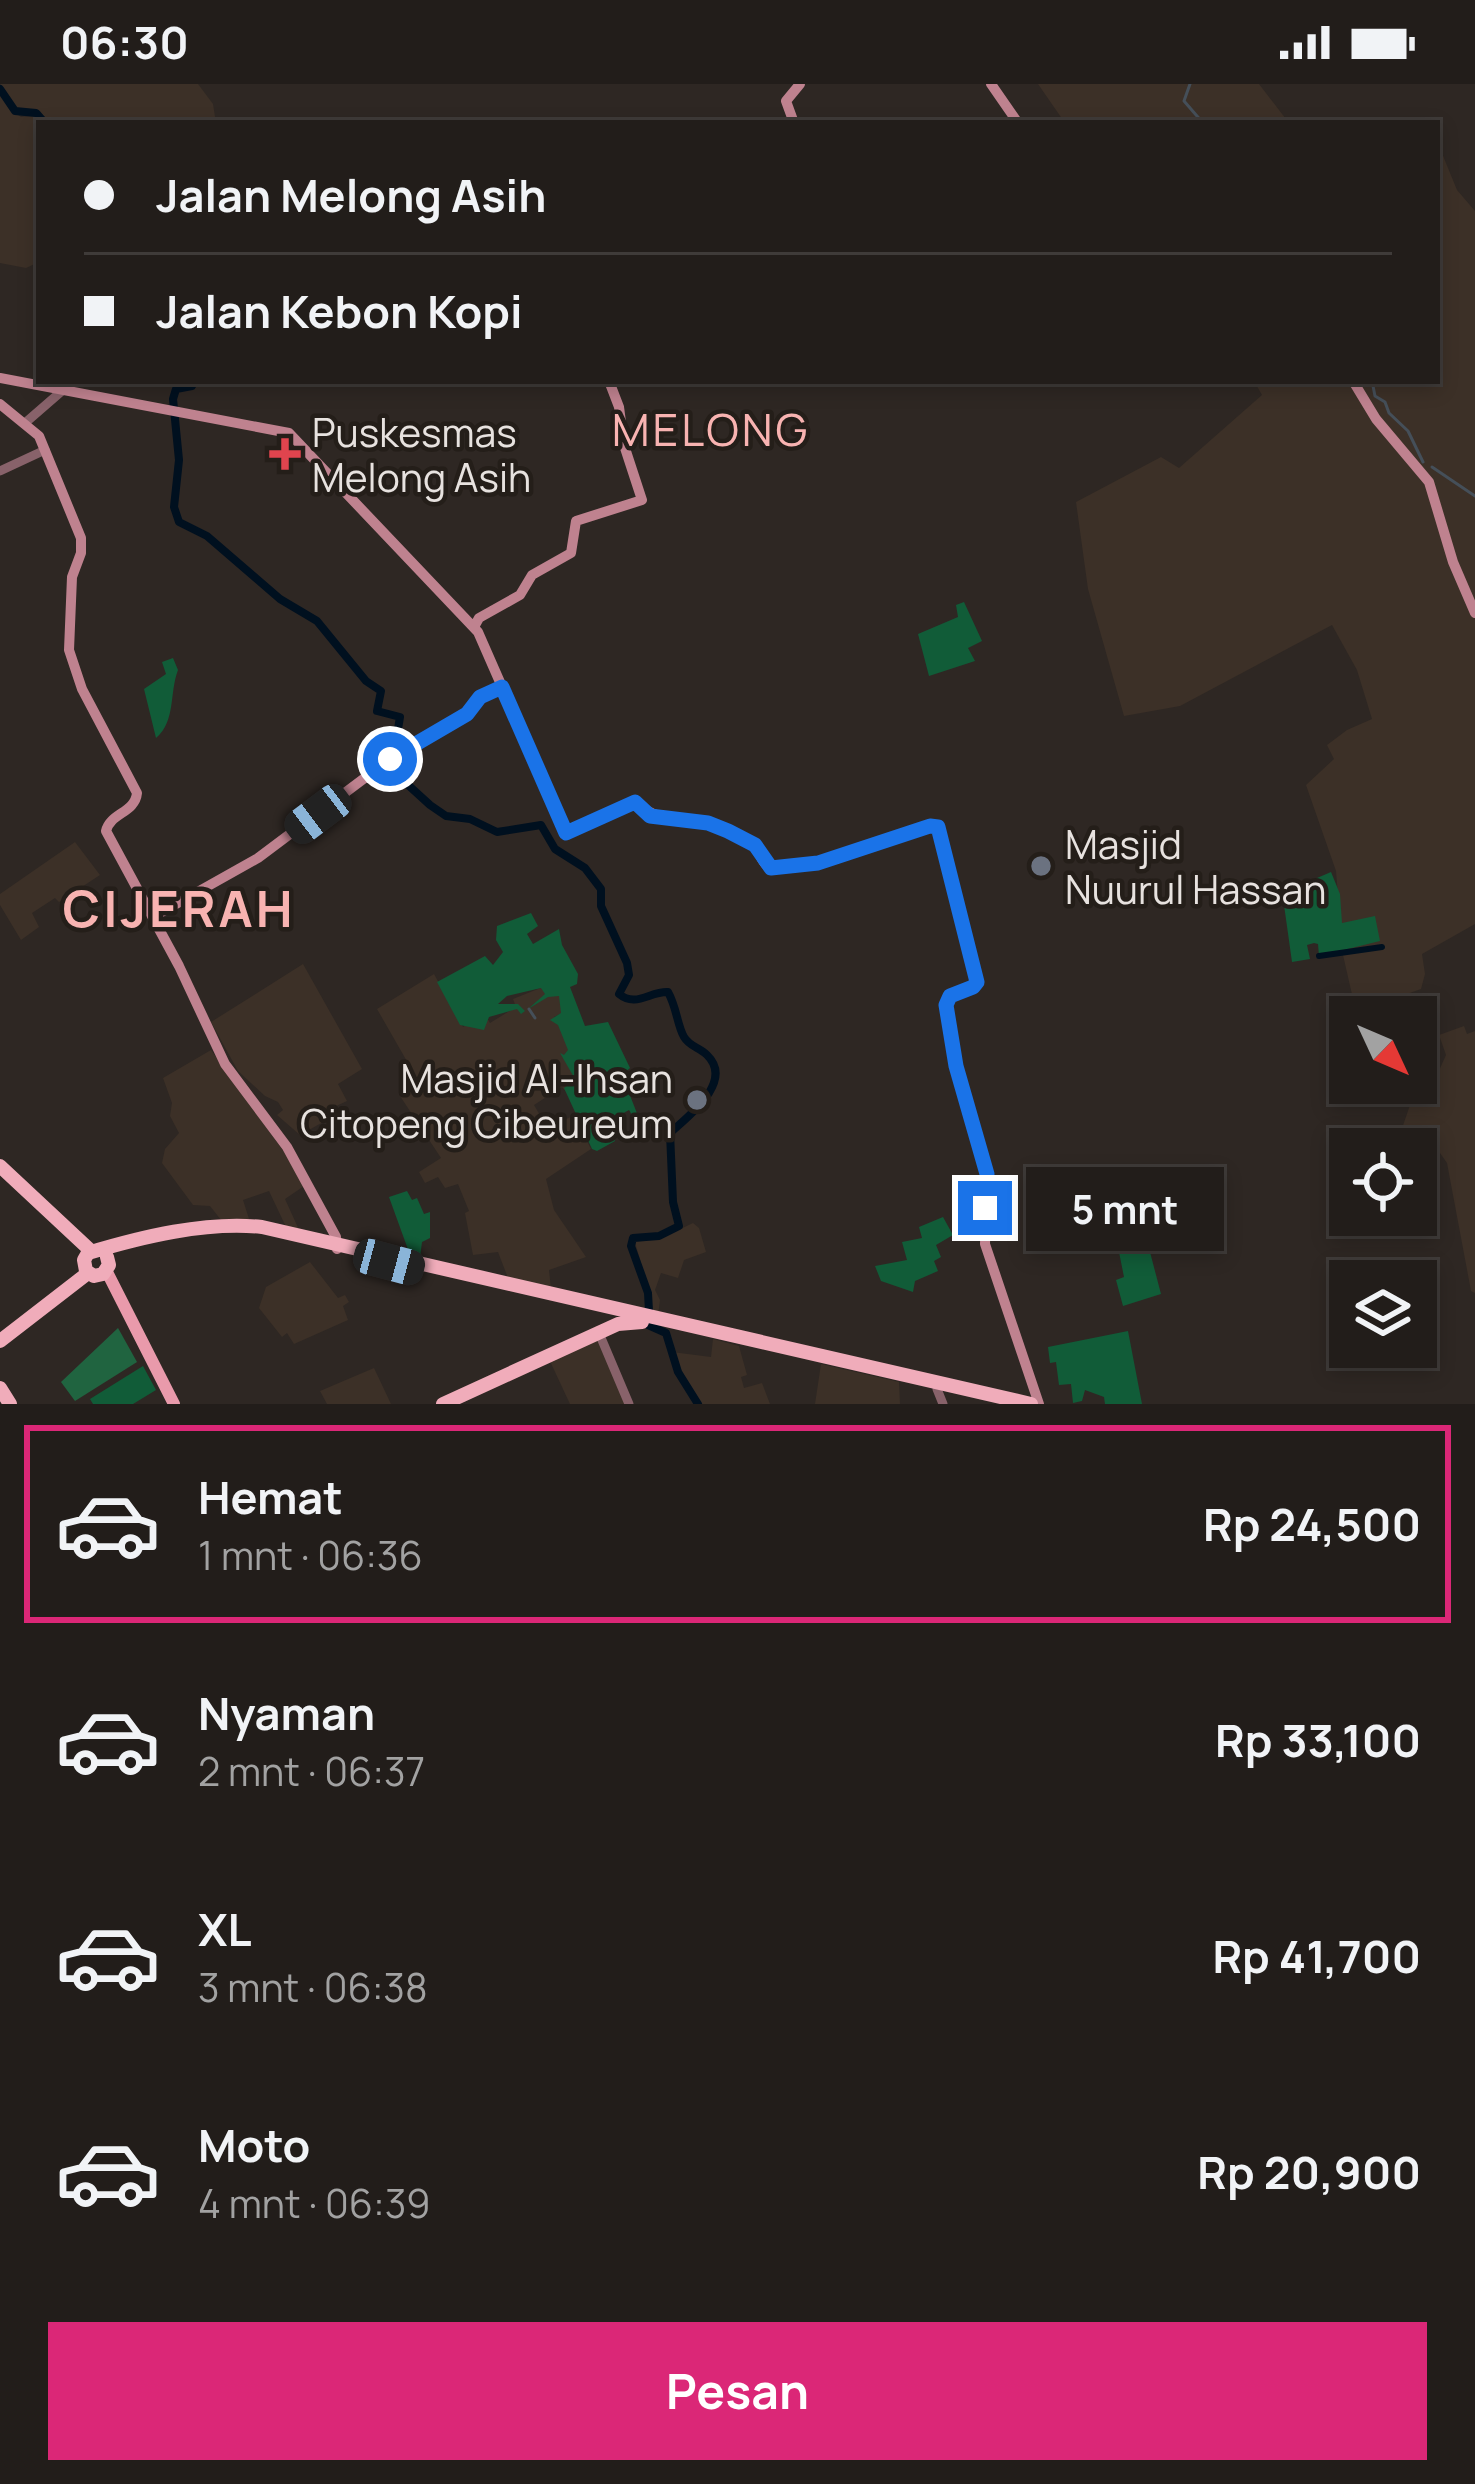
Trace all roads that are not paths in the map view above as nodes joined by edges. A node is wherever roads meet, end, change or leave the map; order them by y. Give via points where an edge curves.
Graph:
1 (800, 84) edge
2 (991, 84) edge
3 (793, 120) edge
4 (1016, 120) edge
5 (0, 378) edge
6 (610, 384) edge
7 (1355, 384) edge
8 (63, 390) junction
9 (0, 404) edge
10 (26, 423) junction
11 (44, 450) junction
12 (0, 471) edge
13 (1475, 613) edge
14 (474, 627) junction
15 (502, 687) junction
16 (153, 917) junction
17 (0, 1170) edge
18 (337, 1247) junction
19 (96, 1263) junction
20 (534, 1293) junction
21 (641, 1319) junction
22 (618, 1324) junction
23 (598, 1333) junction
24 (0, 1338) edge
25 (0, 1388) edge
26 (940, 1396) edge
27 (10, 1404) edge
28 (170, 1404) edge
29 (443, 1404) edge
30 (629, 1404) edge
31 (1004, 1404) edge
32 (1035, 1404) edge

1 - 3 main road via 786,100
2 - 4 main road
5 - 8 main road
6 - 14 main road via 642,500 576,521 573,551
7 - 13 main road via 1429,482
8 - 10 street
8 - 14 main road via 290,433
9 - 10 main road
10 - 11 main road
11 - 12 street
11 - 16 main road via 81,538 69,650 137,793 134,806 106,829
14 - 15 main road
15 - 16 main road via 258,858
15 - 32 main road via 566,833 635,802 650,816 728,831 755,845 774,868 938,827 977,982 946,1005 987,1174 985,1244
16 - 18 main road via 225,1064 293,1156
17 - 19 highway
18 - 19 highway via 262,1227 129,1240
18 - 20 highway
19 - 24 highway
19 - 28 main road
20 - 21 highway
20 - 22 highway via 614,1314
21 - 22 highway
21 - 26 highway
21 - 32 highway
22 - 23 highway
23 - 29 highway
23 - 30 street
25 - 27 highway
26 - 31 highway

